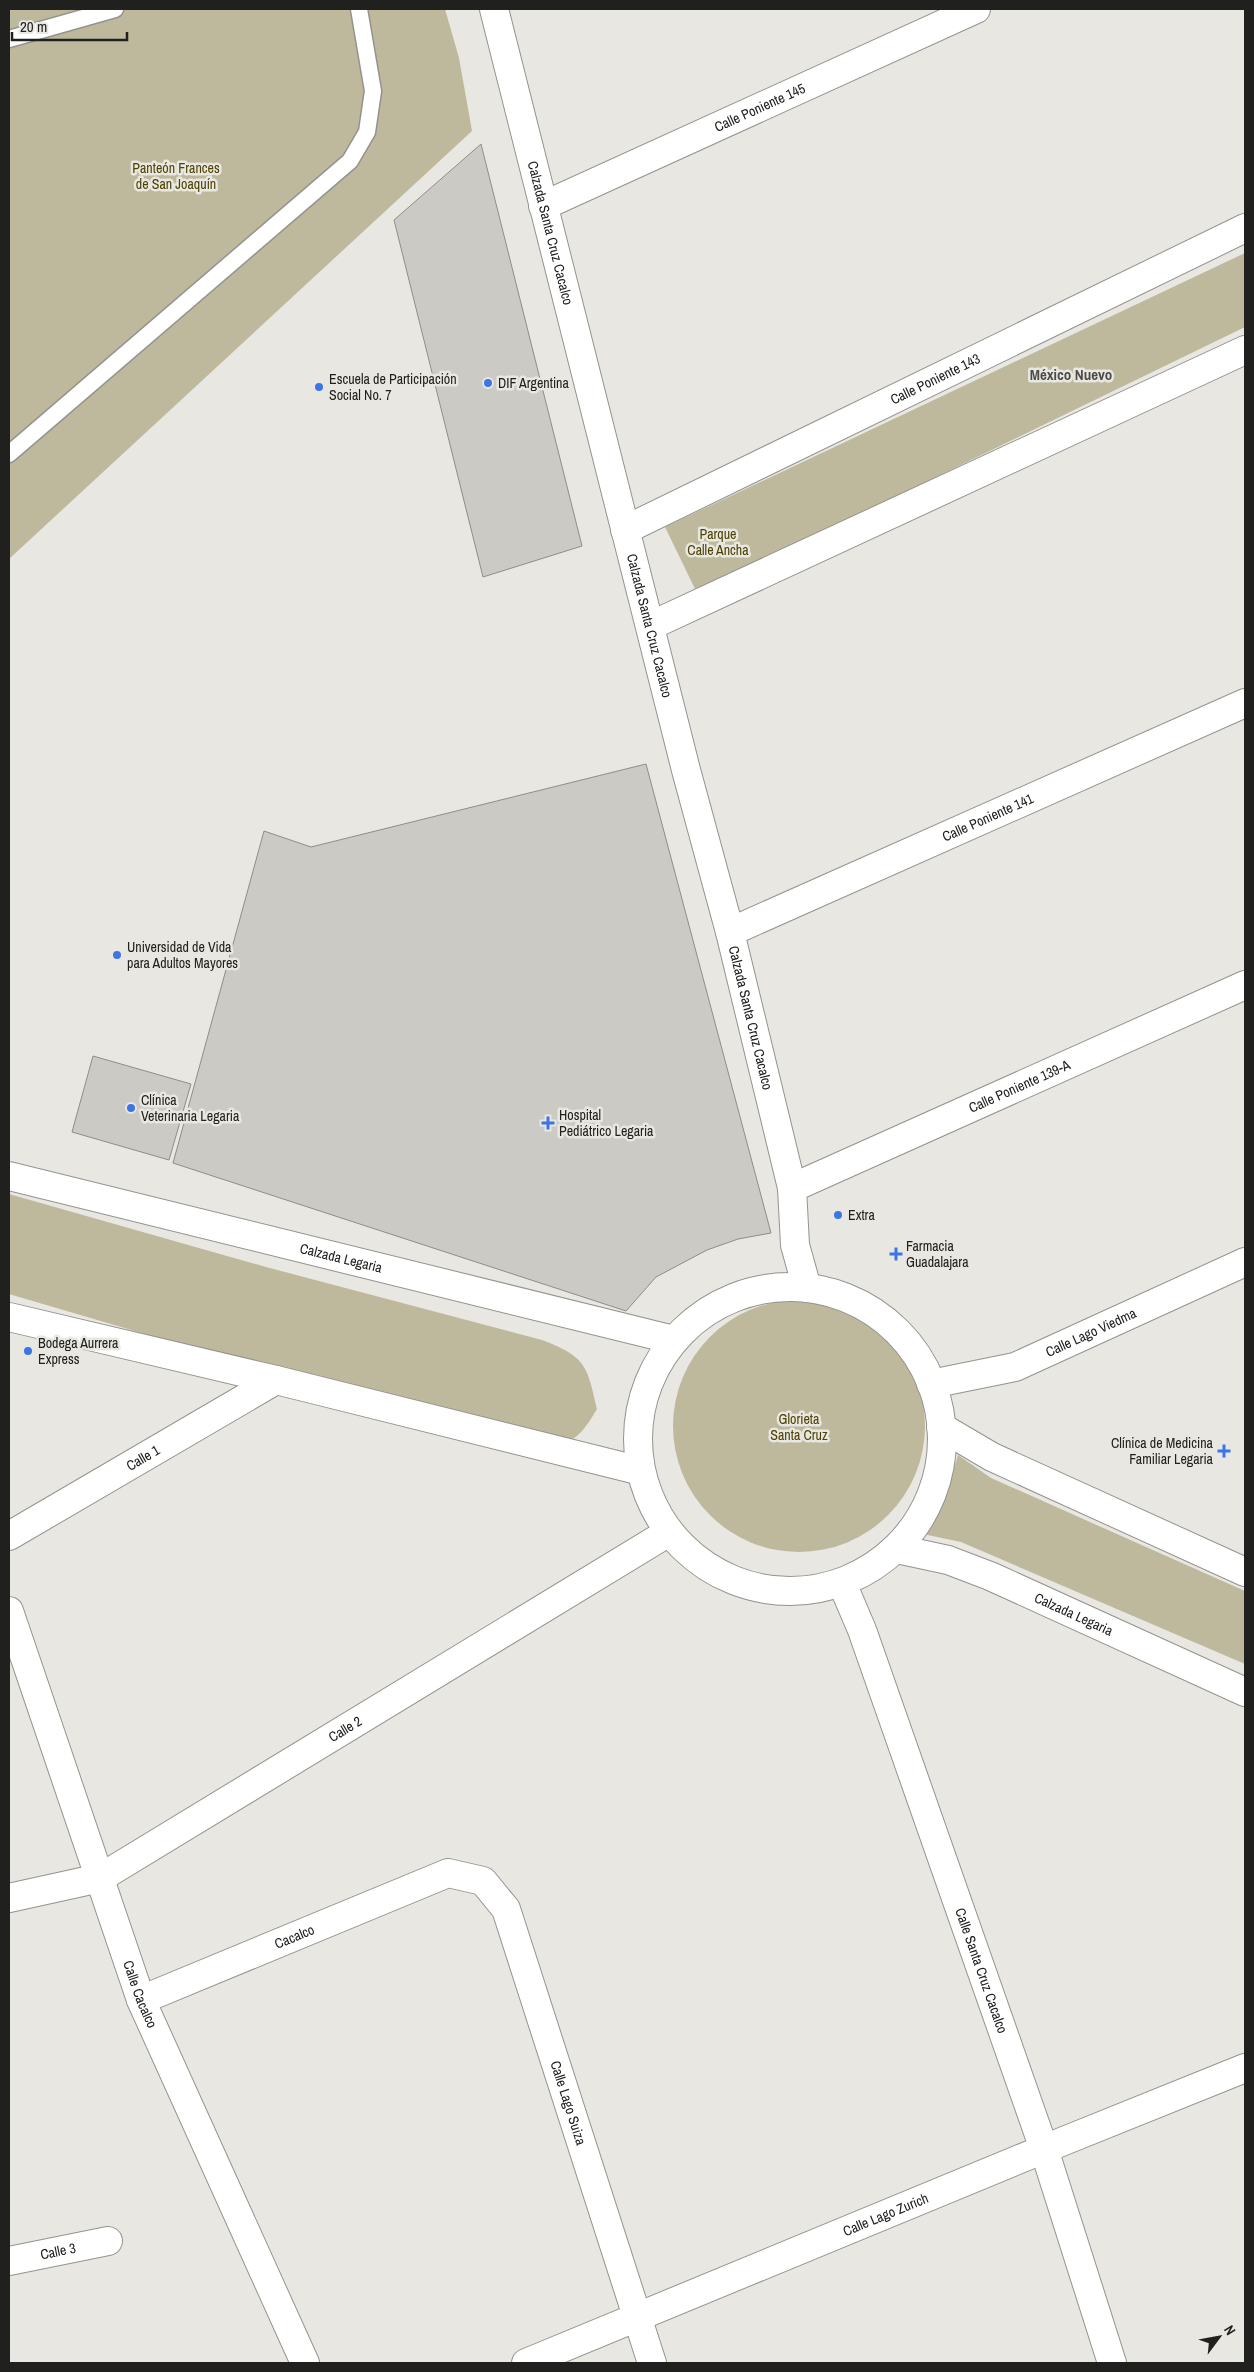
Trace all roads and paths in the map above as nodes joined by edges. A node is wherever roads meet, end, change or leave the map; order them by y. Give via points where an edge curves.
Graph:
1 (115, 9) edge
2 (358, 9) edge
3 (494, 9) edge
4 (976, 9) edge
5 (9, 39) edge
6 (543, 206) junction
7 (1245, 228) edge
8 (1245, 350) edge
9 (9, 454) edge
10 (625, 530) junction
11 (650, 626) junction
12 (1245, 703) edge
13 (730, 932) junction
14 (1245, 985) edge
15 (9, 1176) edge
16 (792, 1188) junction
17 (795, 1245) junction
18 (1245, 1262) edge
19 (807, 1288) junction
20 (767, 1289) junction
21 (9, 1317) edge
22 (674, 1340) junction
23 (276, 1380) junction
24 (931, 1384) junction
25 (941, 1427) junction
26 (641, 1471) junction
27 (669, 1532) junction
28 (9, 1536) edge
29 (897, 1549) junction
30 (1245, 1572) edge
31 (842, 1583) junction
32 (9, 1611) edge
33 (1245, 1692) edge
34 (448, 1874) joint
35 (100, 1878) junction
36 (9, 1898) edge
37 (141, 2000) junction
38 (1245, 2068) edge
39 (1044, 2149) junction
40 (108, 2241) dead end
41 (9, 2261) edge
42 (637, 2318) junction
43 (304, 2363) edge
44 (526, 2363) edge
45 (652, 2363) edge
46 (1112, 2363) edge

1 - 5 lane
2 - 9 lane via 373,91 367,132 350,161
3 - 6 street, Calzada Santa Cruz Cacalco
4 - 6 street, Calle Poniente 145
6 - 10 street, Calzada Santa Cruz Cacalco
7 - 10 street, Calle Poniente 143
8 - 11 street
10 - 11 street, Calzada Santa Cruz Cacalco
11 - 13 street, Calzada Santa Cruz Cacalco
12 - 13 street, Calle Poniente 141
13 - 16 street, Calzada Santa Cruz Cacalco
14 - 16 street, Calle Poniente 139-A
15 - 22 street, Calzada Legaria
16 - 17 street, Calzada Santa Cruz Cacalco
17 - 19 street, Calzada Santa Cruz Cacalco
17 - 20 street
18 - 24 street, Calle Lago Viedma via 1015,1367
19 - 20 street
19 - 24 street via 859,1304 882,1319 919,1360
20 - 22 street via 741,1295 716,1306
21 - 23 street
22 - 26 street via 654,1369 642,1402 638,1436
23 - 26 street
23 - 28 street, Calle 1
24 - 25 street
25 - 29 street via 940,1460 933,1493 918,1523
25 - 30 street via 992,1458
26 - 27 street via 651,1503
27 - 31 street via 704,1566 747,1586 795,1592
27 - 35 street, Calle 2
29 - 31 street via 871,1569
29 - 33 street, Calzada Legaria via 948,1560 990,1576
31 - 39 street, Calle Santa Cruz Cacalco via 865,1640
32 - 35 street, Calle Cacalco
34 - 37 street, Cacalco
34 - 42 street, Calle Lago Suiza via 483,1881 506,1909
35 - 36 street, Calle 2
35 - 37 street, Calle Cacalco
37 - 43 street, Calle Cacalco
38 - 39 street, Calle Lago Zurich
39 - 42 street, Calle Lago Zurich
39 - 46 street, Calle Santa Cruz Cacalco
40 - 41 street, Calle 3
42 - 44 street, Calle Lago Zurich
42 - 45 street, Calle Lago Suiza

